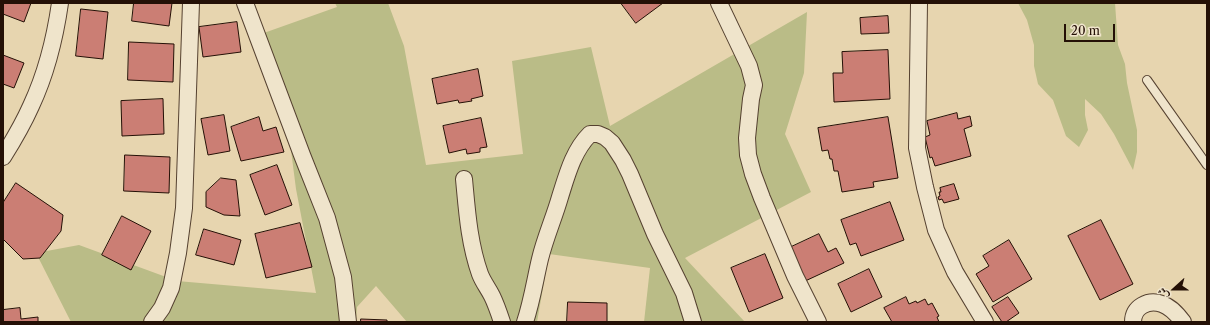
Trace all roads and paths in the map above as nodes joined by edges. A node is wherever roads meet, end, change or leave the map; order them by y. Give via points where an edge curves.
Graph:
1 (60, 3) edge
2 (191, 3) edge
3 (245, 3) edge
4 (720, 3) edge
5 (919, 3) edge
6 (1147, 80) dead end
7 (3, 157) edge
8 (1207, 165) edge
9 (464, 179) dead end
10 (152, 322) edge
11 (348, 322) edge
12 (502, 322) edge
13 (525, 322) edge
14 (693, 322) edge
15 (818, 322) edge
16 (985, 322) edge
17 (1133, 322) edge
18 (1182, 322) edge

1 - 7 street via 45,72 31,106
2 - 10 street via 184,208 171,288
3 - 11 street via 327,218 343,277
4 - 15 street via 749,66 754,85 747,138 753,174 795,276
5 - 16 street via 917,148 925,187 936,230 955,272
6 - 8 lane
9 - 12 street via 468,223 476,260
13 - 14 street via 540,258 568,171 582,142 593,134 606,137 623,160 684,294
17 - 18 street via 1135,311 1142,305 1154,301 1172,310

